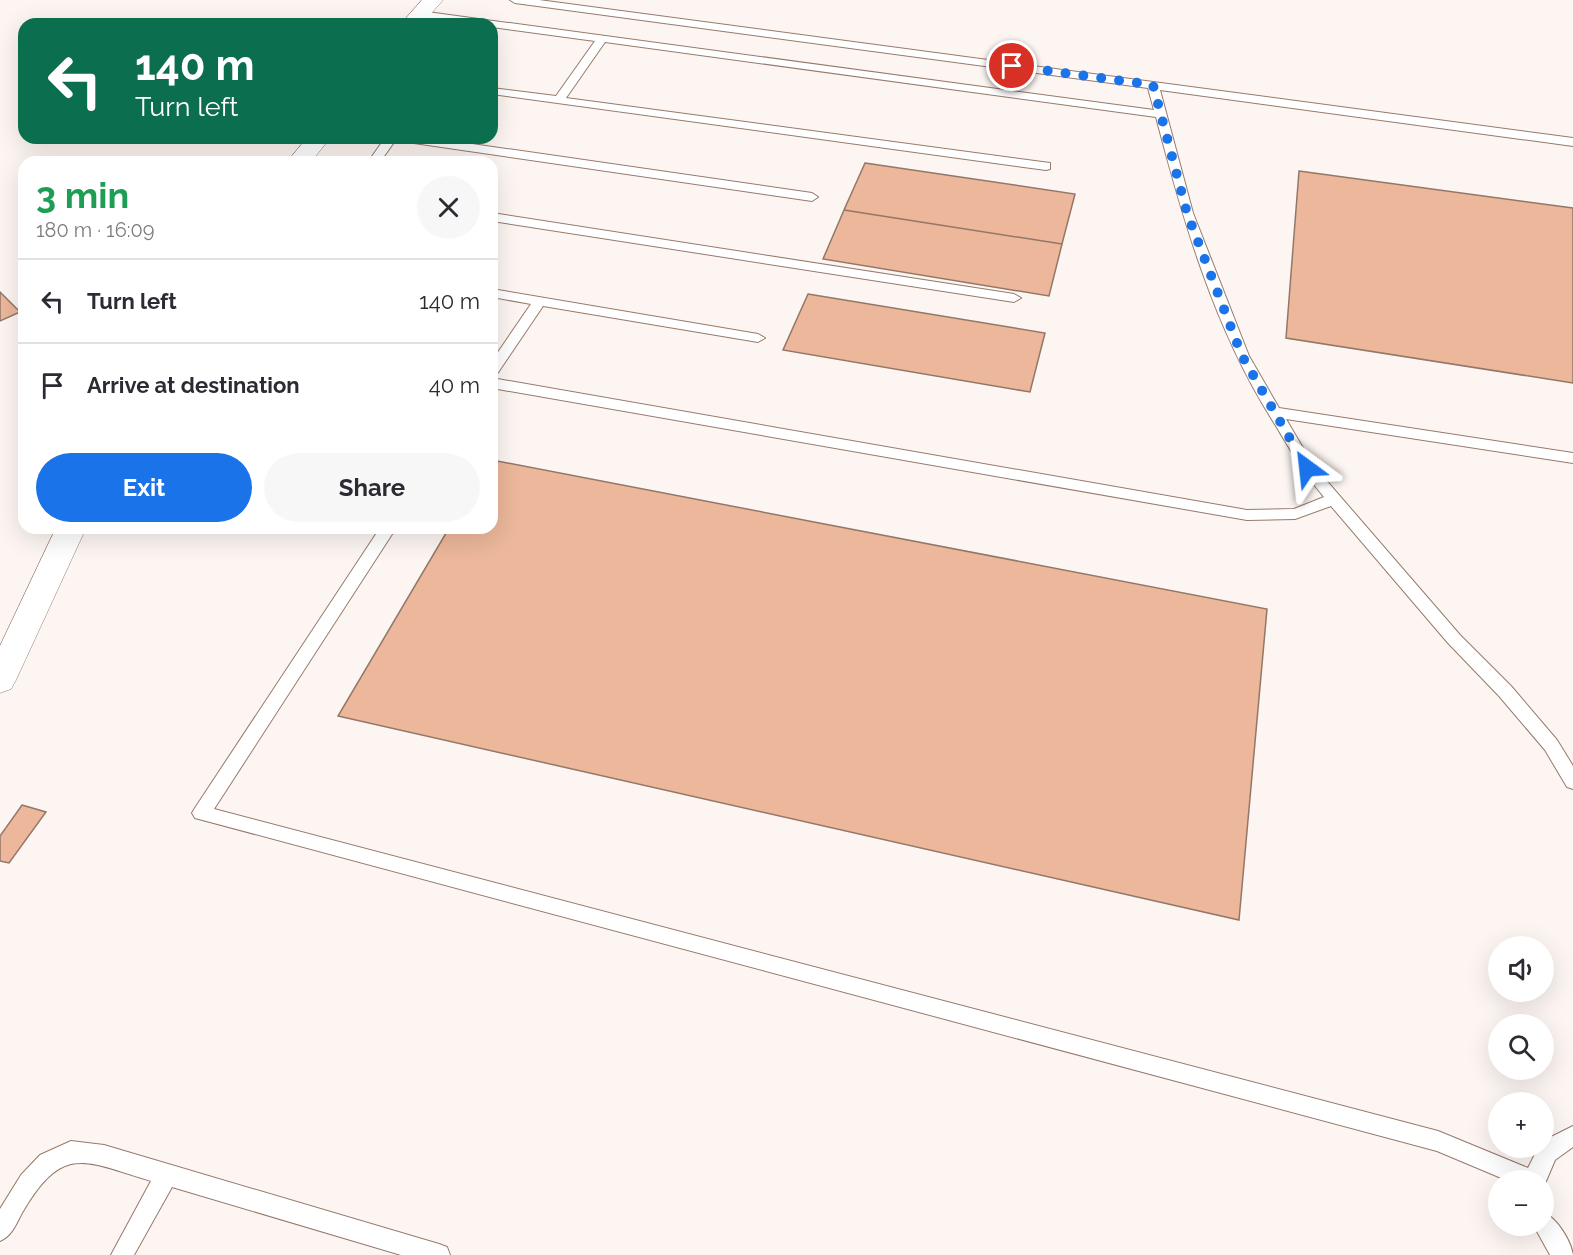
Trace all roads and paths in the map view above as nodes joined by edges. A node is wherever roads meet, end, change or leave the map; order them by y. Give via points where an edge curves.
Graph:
1 (515, 0) edge
2 (421, 13) edge
3 (453, 18) edge
4 (498, 25) edge
5 (602, 39) junction
6 (801, 52) junction
7 (1153, 85) junction
8 (498, 92) edge
9 (559, 100) junction
10 (1161, 114) junction
11 (1573, 142) edge
12 (314, 144) edge
13 (448, 144) edge
14 (304, 156) edge
15 (1046, 166) dead end
16 (812, 197) dead end
17 (498, 218) edge
18 (498, 294) edge
19 (1014, 298) dead end
20 (540, 301) junction
21 (758, 338) dead end
22 (498, 362) edge
23 (498, 384) edge
24 (1274, 412) junction
25 (1573, 458) edge
26 (1332, 500) junction
27 (68, 534) edge
28 (384, 534) edge
29 (0, 680) edge
30 (1573, 783) edge
31 (1573, 1136) edge
32 (1509, 1170) edge
33 (1537, 1170) edge
34 (167, 1174) junction
35 (0, 1230) edge
36 (1551, 1236) edge
37 (122, 1255) edge
38 (439, 1255) edge
39 (1563, 1255) edge

1 - 6 lane
2 - 3 lane
4 - 5 lane
5 - 6 lane
5 - 9 lane
6 - 7 lane
6 - 10 lane
7 - 10 lane
7 - 11 lane
8 - 9 lane
9 - 15 lane
10 - 24 lane via 1187,213 1242,356
12 - 14 street
13 - 16 lane
17 - 19 lane
18 - 20 lane
20 - 21 lane
20 - 22 lane
23 - 26 lane via 1247,515 1295,514
24 - 25 lane
24 - 26 lane via 1307,468
26 - 30 lane via 1551,745
27 - 29 street
28 - 32 lane via 201,813 1438,1141
31 - 33 lane via 1553,1146
34 - 35 lane via 94,1154 73,1151 53,1157 28,1185
34 - 37 lane
34 - 38 lane
36 - 39 lane

